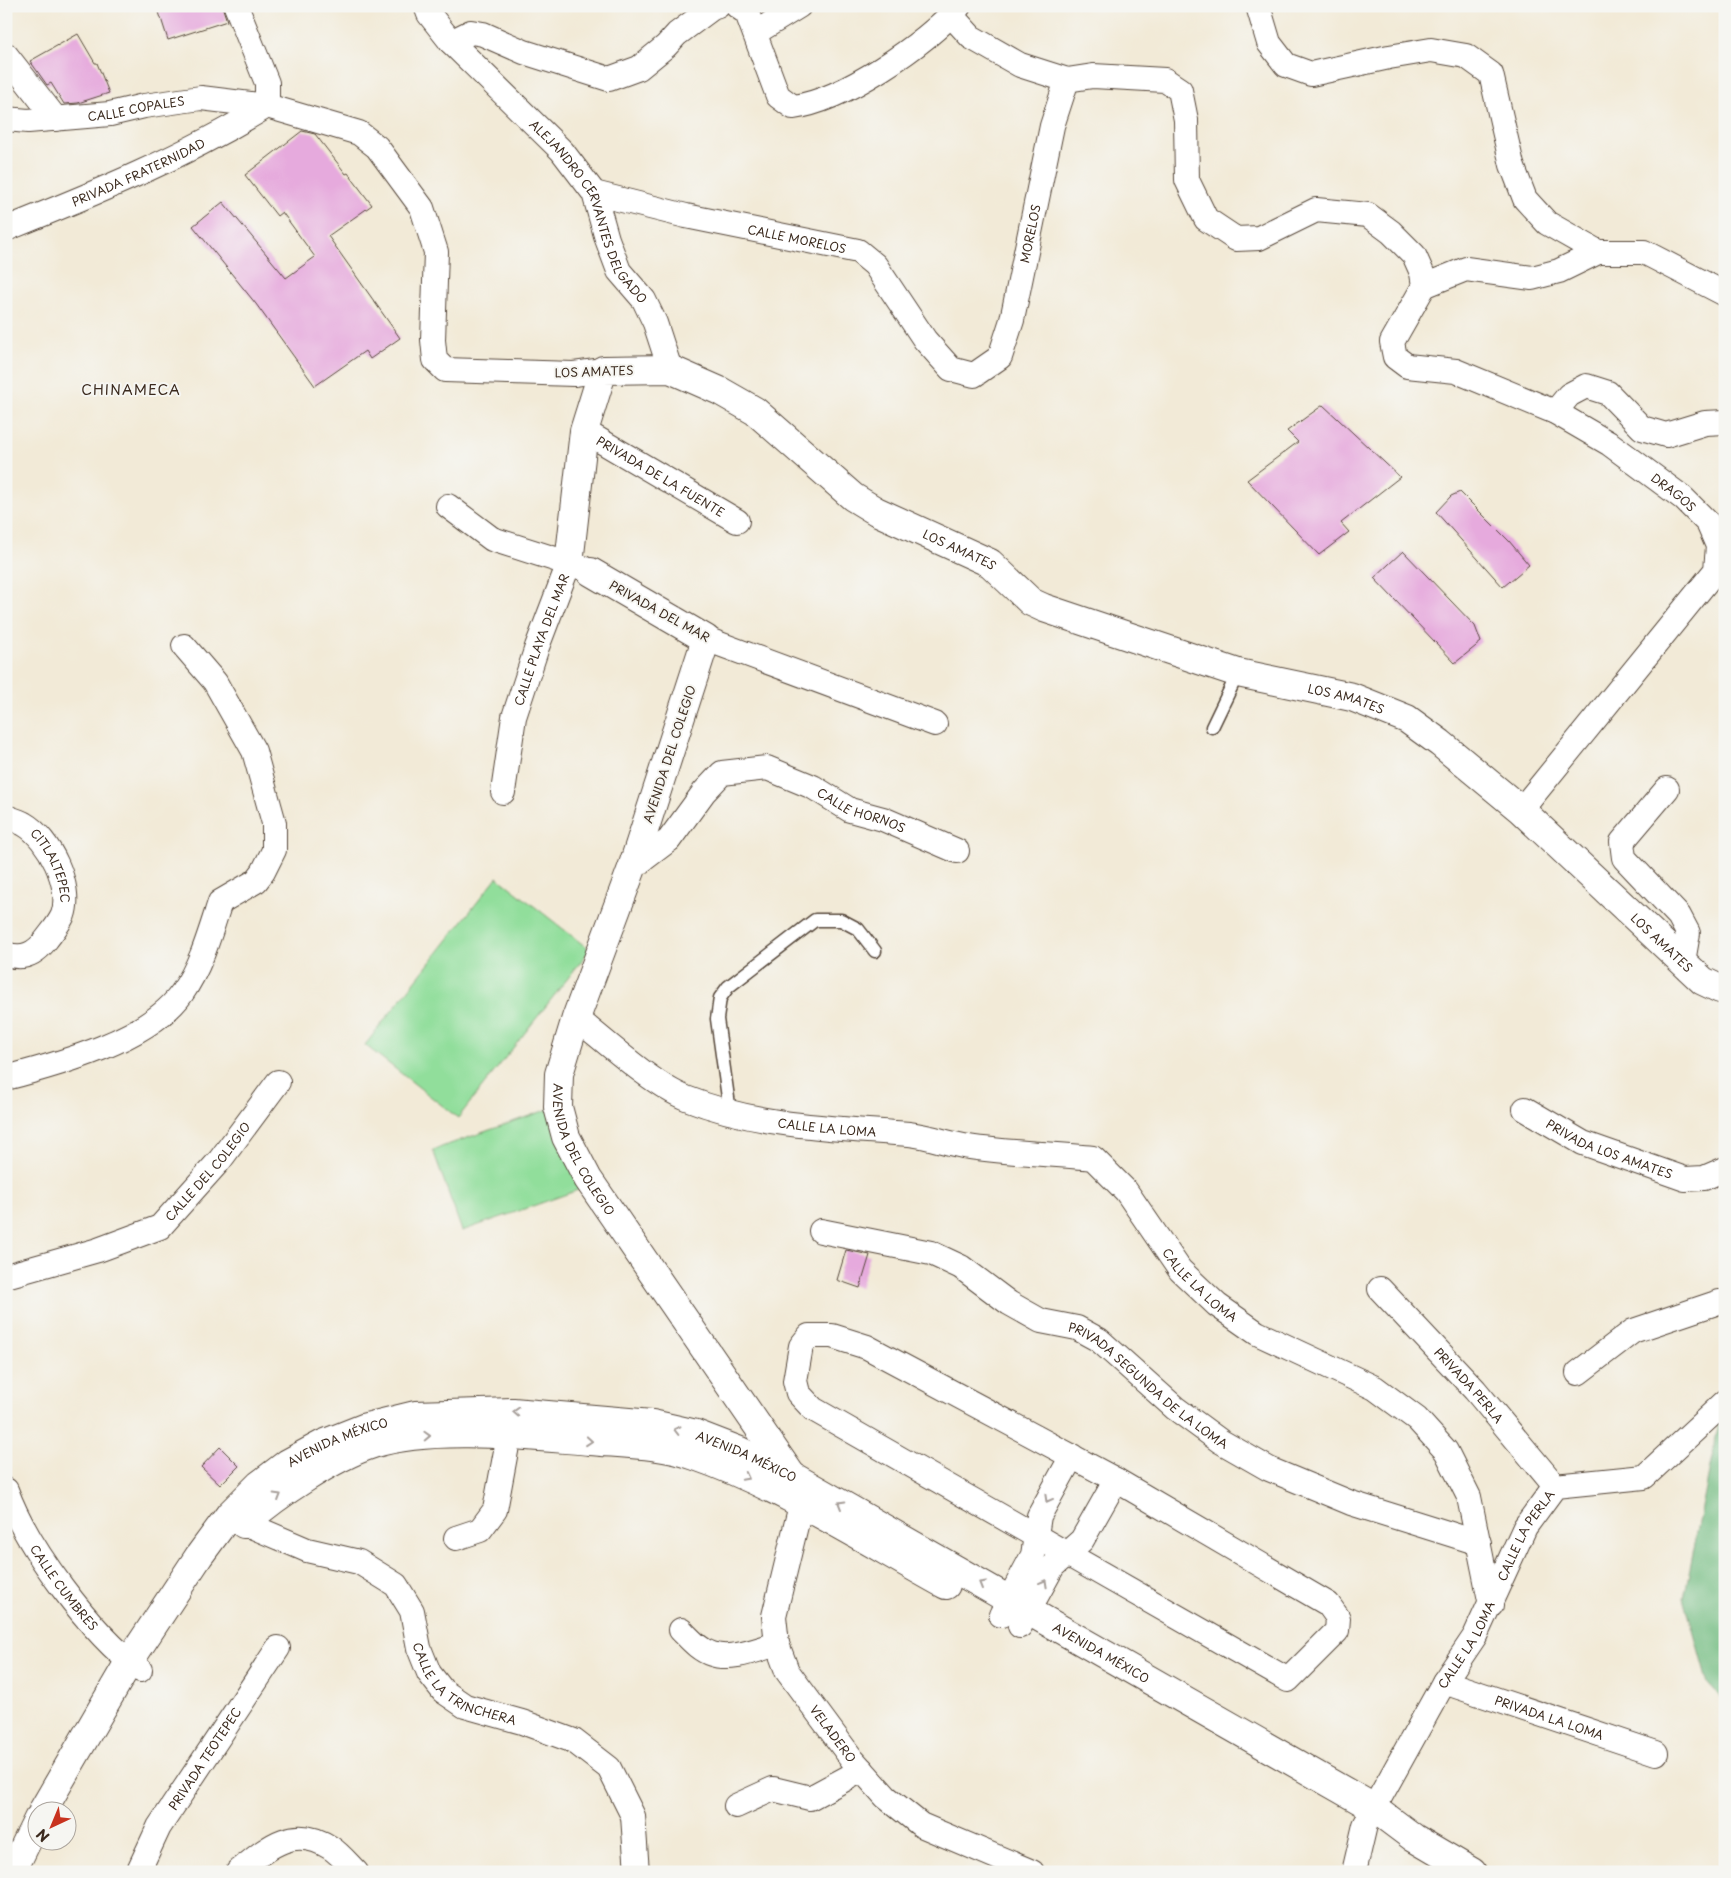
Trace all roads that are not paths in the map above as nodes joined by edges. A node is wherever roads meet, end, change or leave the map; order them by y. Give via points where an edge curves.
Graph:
1 (236, 6) edge
2 (426, 6) edge
3 (718, 6) edge
4 (737, 6) edge
5 (799, 6) edge
6 (1258, 6) edge
7 (952, 9) edge
8 (755, 33) junction
9 (451, 42) junction
10 (6, 55) edge
11 (1067, 80) junction
12 (267, 106) junction
13 (293, 116) joint
14 (6, 119) edge
15 (56, 119) junction
16 (594, 193) junction
17 (6, 229) edge
18 (1598, 252) junction
19 (1424, 286) junction
20 (1725, 294) edge
21 (670, 369) junction
22 (603, 370) junction
23 (974, 375) joint
24 (1555, 412) junction
25 (1725, 422) edge
26 (584, 432) junction
27 (448, 506) dead end
28 (737, 521) dead end
29 (580, 567) junction
30 (706, 639) junction
31 (184, 646) dead end
32 (1238, 673) junction
33 (935, 724) dead end
34 (1212, 727) dead end
35 (1667, 789) dead end
36 (503, 792) dead end
37 (1521, 810) junction
38 (6, 817) edge
39 (957, 851) dead end
40 (632, 868) junction
41 (875, 951) dead end
42 (6, 954) edge
43 (1683, 962) junction
44 (1725, 988) edge
45 (576, 1018) junction
46 (6, 1078) edge
47 (278, 1082) dead end
48 (1525, 1109) dead end
49 (730, 1112) junction
50 (1725, 1169) edge
51 (821, 1230) dead end
52 (6, 1276) edge
53 (1380, 1289) dead end
54 (1725, 1302) edge
55 (1578, 1373) dead end
56 (1725, 1402) edge
57 (509, 1435) junction
58 (1072, 1456) junction
59 (792, 1476) junction
60 (1116, 1480) junction
61 (1555, 1486) junction
62 (6, 1490) edge
63 (801, 1505) junction
64 (237, 1519) junction
65 (1037, 1536) junction
66 (456, 1538) dead end
67 (1479, 1543) junction
68 (1066, 1552) junction
69 (1491, 1605) junction
70 (1015, 1613) junction
71 (681, 1630) dead end
72 (777, 1644) junction
73 (278, 1648) dead end
74 (135, 1666) junction
75 (1444, 1682) junction
76 (1656, 1753) dead end
77 (862, 1770) junction
78 (48, 1800) edge
79 (736, 1806) dead end
80 (1370, 1816) junction
81 (28, 1843) edge
82 (17, 1869) edge
83 (138, 1872) edge
84 (238, 1872) edge
85 (356, 1872) edge
86 (637, 1872) edge
87 (1032, 1872) edge
88 (1354, 1872) edge
89 (1472, 1872) edge

1 - 12 street via 267,83
2 - 9 street, ALEJANDRO CERVANTES DELGADO
3 - 9 street via 677,34 639,68 609,79 524,52 483,34 471,32
4 - 8 street via 747,13
5 - 8 street
6 - 18 street via 1269,44 1286,65 1311,74 1431,50 1466,56 1491,74 1512,165 1525,199 1547,223
7 - 8 street via 886,67 810,105 793,108 778,96
7 - 11 street via 971,37 1020,65
9 - 16 street, ALEJANDRO CERVANTES DELGADO via 562,151
10 - 15 street
11 - 19 street via 1093,76 1165,80 1180,90 1186,120 1187,180 1206,219 1236,240 1259,238 1316,210 1368,215 1414,254
11 - 23 street, MORELOS via 1052,126 1012,320 1000,357
12 - 13 street, CALLE COPALES
12 - 15 street, CALLE COPALES via 201,98 110,114
12 - 17 street, PRIVADA FRATERNIDAD via 225,132 133,178
13 - 22 street, LOS AMATES via 359,132 377,148 422,208 436,252 432,340 435,360 444,370 574,374
14 - 15 street, CALLE COPALES
16 - 21 street, ALEJANDRO CERVANTES DELGADO via 606,239 619,271 644,300
16 - 23 street, CALLE MORELOS via 686,216 858,251 875,265 925,340 951,369
18 - 19 street via 1532,278 1466,269
18 - 20 street via 1644,252
19 - 24 street, DRAGOS via 1392,342 1394,357 1407,366 1456,371
21 - 22 street, LOS AMATES
21 - 32 street, LOS AMATES via 755,411 853,497 876,511 990,563 1031,602
22 - 26 street, CALLE PLAYA DEL MAR
24 - 25 street via 1569,395 1586,386 1608,393 1642,428 1666,435 1705,423
24 - 37 street, DRAGOS via 1610,444 1683,498 1708,523 1718,546 1716,570
26 - 28 street, PRIVADA DE LA FUENTE
26 - 29 street, CALLE PLAYA DEL MAR
27 - 29 street, PRIVADA DEL MAR via 492,539
29 - 30 street, PRIVADA DEL MAR
29 - 36 street, CALLE PLAYA DEL MAR via 537,647 514,717
30 - 33 street, PRIVADA DEL MAR
30 - 40 street, AVENIDA DEL COLEGIO
31 - 46 street via 214,682 254,751 274,823 274,850 256,881 220,902 204,953 182,994 149,1024 72,1060
32 - 34 lane
32 - 37 street, LOS AMATES via 1352,697 1407,719
35 - 43 street via 1622,842 1624,858 1679,916 1688,933
37 - 43 street, LOS AMATES
38 - 42 street, CITLALTEPEC via 25,825 43,843 61,873 65,890 64,913 40,948 28,956
39 - 40 street, CALLE HORNOS via 883,819 850,810 813,787 767,768 722,773 669,840
40 - 45 street, AVENIDA DEL COLEGIO
41 - 49 lane via 858,929 841,920 815,920 728,987 720,998 717,1019
43 - 44 street, LOS AMATES via 1703,981
45 - 49 street, CALLE LA LOMA via 665,1086 685,1098
45 - 59 street, AVENIDA DEL COLEGIO via 559,1074 558,1107 566,1137 588,1178
47 - 52 street, CALLE DEL COLEGIO via 220,1160 160,1227 98,1250
48 - 50 street, PRIVADA LOS AMATES via 1583,1144 1685,1179 1704,1178
49 - 67 street, CALLE LA LOMA via 822,1129 912,1134 969,1147 1093,1158 1126,1191 1180,1270 1218,1305 1257,1333 1375,1388 1417,1419 1446,1451 1469,1497
51 - 67 street, PRIVADA SEGUNDA DE LA LOMA via 931,1253 961,1267 1041,1321 1077,1328 1099,1340 1176,1408 1220,1441 1269,1469 1350,1503
53 - 61 street, PRIVADA PERLA via 1475,1390
54 - 55 street via 1633,1331
56 - 61 street, CALLE LA PERLA via 1644,1477
57 -> 63 street, AVENIDA MÉXICO via 650,1446 693,1455 735,1471
64 -> 57 street, AVENIDA MÉXICO via 348,1455 374,1444 422,1435
57 - 66 street via 495,1510 480,1530
58 - 60 street
58 -> 65 street via 1039,1516
58 - 65 street via 867,1347 832,1336 809,1336 801,1346 795,1381 798,1393 813,1409
59 - 63 street, AVENIDA DEL COLEGIO
59 -> 64 street, AVENIDA MÉXICO via 696,1434 652,1424 513,1412 415,1415 366,1427 288,1463 259,1485
70 -> 59 street, AVENIDA MÉXICO
60 - 68 street via 1082,1540
60 - 68 street via 1328,1604 1338,1618 1337,1632 1288,1680
61 - 69 street, CALLE LA PERLA via 1524,1527
62 - 74 street, CALLE CUMBRES via 13,1510 54,1575 92,1625
63 - 70 street, AVENIDA MÉXICO
63 - 72 street, VELADERO via 774,1616
64 - 74 street, AVENIDA MÉXICO via 214,1562
64 - 86 street, CALLE LA TRINCHERA via 307,1550 359,1562 396,1585 412,1610 419,1648 430,1673 443,1691 465,1706 574,1740 609,1768 633,1816
65 - 68 street
65 - 70 street
67 - 69 street, CALLE LA LOMA
70 -> 68 street
69 - 75 street, CALLE LA LOMA
70 - 80 street, AVENIDA MÉXICO via 1291,1779
71 - 72 street via 700,1648 714,1655 733,1655
72 - 77 street, VELADERO via 787,1671
73 - 83 street, PRIVADA TEOTEPEC via 159,1827
74 - 78 street, AVENIDA MÉXICO via 112,1695
75 - 76 street, PRIVADA LA LOMA
75 - 80 street, CALLE LA LOMA
77 - 79 street via 810,1798 773,1789
77 - 87 street, VELADERO via 886,1797 921,1825
80 - 88 street
80 - 89 street, AVENIDA MÉXICO
81 - 82 street
84 - 85 street via 269,1846 300,1836 330,1848

